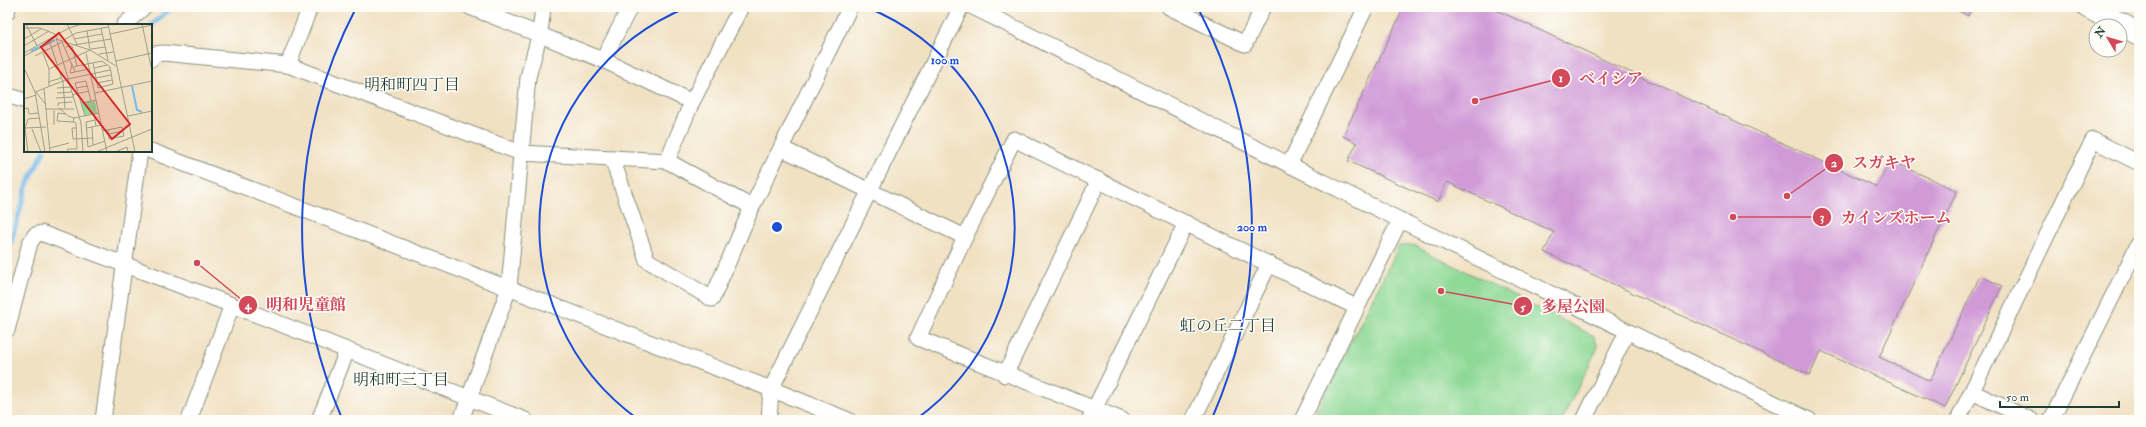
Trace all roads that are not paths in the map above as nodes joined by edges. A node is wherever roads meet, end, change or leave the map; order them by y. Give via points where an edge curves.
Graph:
1 (8, 7) edge
2 (144, 7) edge
3 (310, 7) edge
4 (470, 7) edge
5 (543, 7) edge
6 (630, 7) edge
7 (741, 7) edge
8 (850, 7) edge
9 (960, 7) edge
10 (973, 7) edge
11 (1169, 7) edge
12 (1263, 7) edge
13 (1366, 7) edge
14 (2088, 7) edge
15 (7, 12) edge
16 (125, 24) edge
17 (540, 33) junction
18 (2139, 34) edge
19 (152, 58) edge
20 (603, 60) junction
21 (288, 65) junction
22 (7, 94) edge
23 (24, 101) edge
24 (692, 102) junction
25 (781, 148) junction
26 (152, 151) edge
27 (140, 152) edge
28 (520, 153) junction
29 (612, 158) junction
30 (667, 161) junction
31 (2139, 163) edge
32 (1289, 165) junction
33 (1099, 180) junction
34 (870, 192) junction
35 (752, 207) junction
36 (1400, 220) junction
37 (1186, 223) junction
38 (965, 237) junction
39 (2139, 243) edge
40 (1269, 264) junction
41 (124, 265) junction
42 (509, 288) junction
43 (232, 305) junction
44 (1356, 307) junction
45 (7, 330) edge
46 (1627, 332) junction
47 (347, 351) junction
48 (1005, 375) junction
49 (771, 389) junction
50 (1972, 392) junction
51 (469, 399) junction
52 (1091, 414) edge
53 (103, 420) edge
54 (189, 420) edge
55 (319, 420) edge
56 (461, 420) edge
57 (525, 420) edge
58 (769, 420) edge
59 (848, 420) edge
60 (1122, 420) edge
61 (1193, 420) edge
62 (1302, 420) edge
63 (1585, 420) edge
64 (1809, 420) edge
65 (1958, 420) edge
66 (2031, 420) edge
67 (2052, 420) edge

1 - 15 street
2 - 16 street
3 - 21 street
4 - 17 street
5 - 17 street
6 - 20 street
7 - 24 street
8 - 25 street
9 - 34 street
10 - 32 street
11 - 12 street via 1245,44
13 - 32 street
14 - 18 highway
17 - 20 street
17 - 28 street via 528,77
19 - 21 street via 163,52
20 - 24 street
21 - 28 street
22 - 23 street
24 - 30 street
25 - 34 street
25 - 35 street
26 - 42 street
27 - 41 street
28 - 29 street
28 - 42 street
29 - 30 street
29 - 35 street via 647,260 712,299
30 - 35 street
31 - 50 street via 2093,140
32 - 36 street
33 - 37 street
33 - 38 street via 1014,139
33 - 48 street
34 - 38 street
34 - 49 street
36 - 44 street
36 - 46 street
37 - 40 street
37 - 52 street
38 - 48 street via 918,338
39 - 67 street
40 - 44 street
40 - 61 street
41 - 43 street
41 - 45 street via 41,233 34,235
41 - 53 street
42 - 49 street
42 - 51 street
43 - 47 street
43 - 54 street
44 - 62 street
46 - 63 street
46 - 64 street
47 - 51 street
47 - 55 street
48 - 52 street
49 - 58 street
49 - 59 street
50 - 65 street
50 - 66 street
51 - 56 street
51 - 57 street
52 - 60 street

